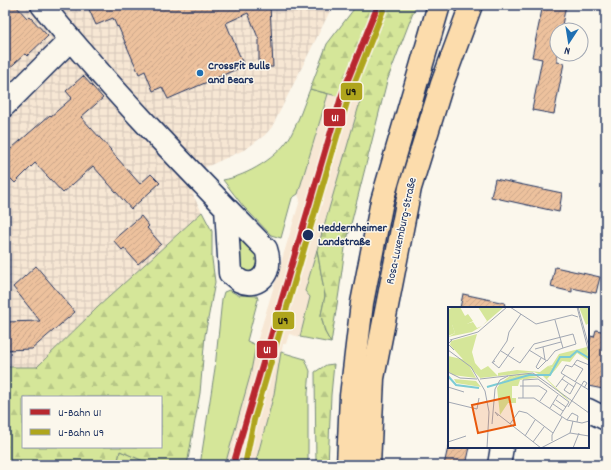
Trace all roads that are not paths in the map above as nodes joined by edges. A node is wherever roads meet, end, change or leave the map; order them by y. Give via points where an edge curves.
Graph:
1 (42, 5) edge
2 (438, 5) edge
3 (471, 5) edge
4 (70, 40) junction
5 (5, 105) edge
6 (226, 208) dead end
7 (589, 410) edge
8 (606, 419) edge
9 (502, 448) edge
10 (348, 465) edge
11 (369, 465) edge
12 (499, 465) edge

1 - 4 street
2 - 10 highway, Rosa-Luxemburg-Straße via 382,202 365,287 351,396
3 - 11 highway, Rosa-Luxemburg-Straße via 442,84 410,188 373,378
4 - 5 street
4 - 6 street
7 - 8 street
9 - 12 street

